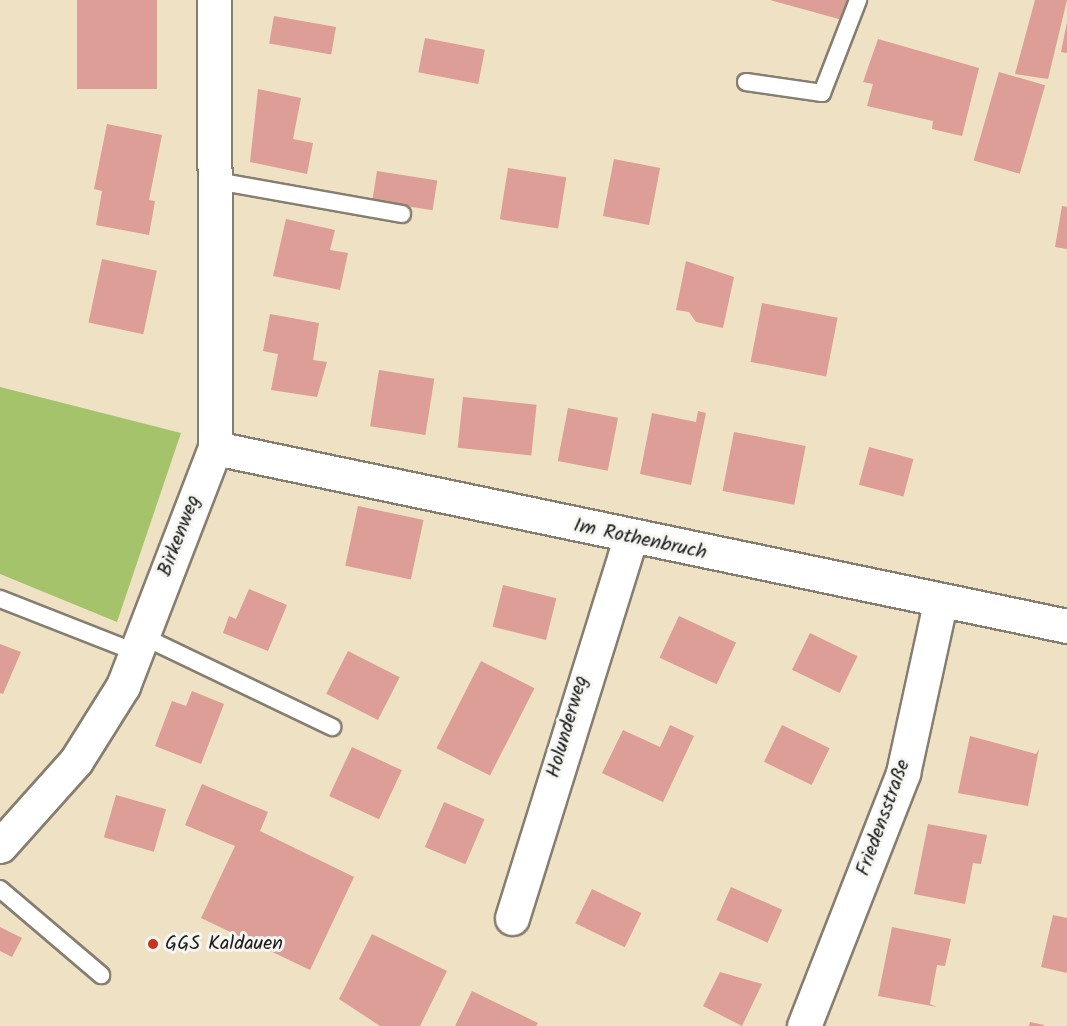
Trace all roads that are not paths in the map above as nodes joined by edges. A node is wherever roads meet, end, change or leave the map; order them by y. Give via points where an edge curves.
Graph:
1 (214, 0) edge
2 (858, 0) edge
3 (746, 82) dead end
4 (211, 180) junction
5 (402, 214) dead end
6 (214, 448) junction
7 (630, 538) junction
8 (0, 599) edge
9 (940, 603) junction
10 (1067, 626) edge
11 (138, 644) junction
12 (332, 727) dead end
13 (0, 846) edge
14 (0, 890) edge
15 (512, 918) dead end
16 (101, 975) dead end
17 (804, 1026) edge

1 - 4 street, Birkenweg
2 - 3 lane via 822,93
4 - 5 lane
4 - 6 street, Birkenweg
6 - 7 street, Im Rothenbruch
6 - 11 street, Birkenweg
7 - 9 street, Im Rothenbruch
7 - 15 street, Holunderweg
8 - 11 lane
9 - 10 street, Im Rothenbruch
9 - 17 street, Friedensstraße via 903,773
11 - 12 lane
11 - 13 street, Birkenweg via 123,686 76,761
14 - 16 lane

